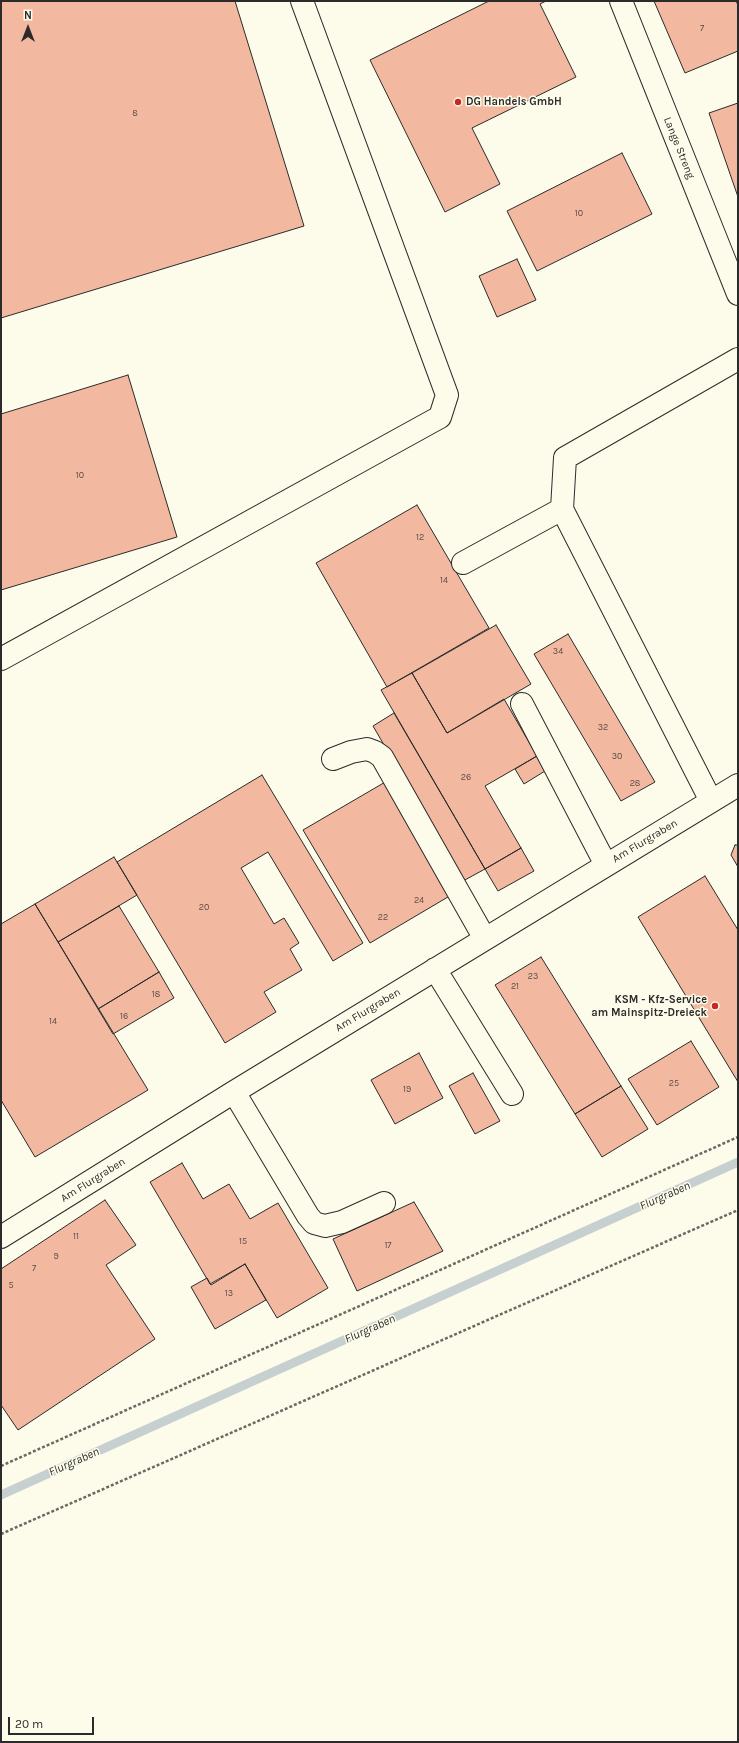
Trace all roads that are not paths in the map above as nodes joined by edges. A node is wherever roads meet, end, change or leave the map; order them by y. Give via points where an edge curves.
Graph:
1 (302, 1) edge
2 (621, 1) edge
3 (738, 294) edge
4 (738, 359) edge
5 (562, 509) junction
6 (463, 563) dead end
7 (1, 659) edge
8 (522, 704) dead end
9 (333, 759) dead end
10 (738, 785) edge
11 (711, 801) junction
12 (606, 865) junction
13 (485, 939) junction
14 (435, 969) junction
15 (234, 1092) junction
16 (512, 1094) dead end
17 (384, 1203) dead end
18 (1, 1238) edge

1 - 7 street via 447,394 440,417
2 - 3 street, Lange Streng
4 - 5 street via 565,458
5 - 6 street
5 - 11 street
8 - 12 street
9 - 13 street via 351,752 367,750 382,757
10 - 11 street, Am Flurgraben
11 - 12 street, Am Flurgraben
12 - 13 street, Am Flurgraben
13 - 14 street, Am Flurgraben
14 - 15 street, Am Flurgraben
14 - 16 street
15 - 17 street via 314,1223 325,1226 342,1222
15 - 18 street, Am Flurgraben

